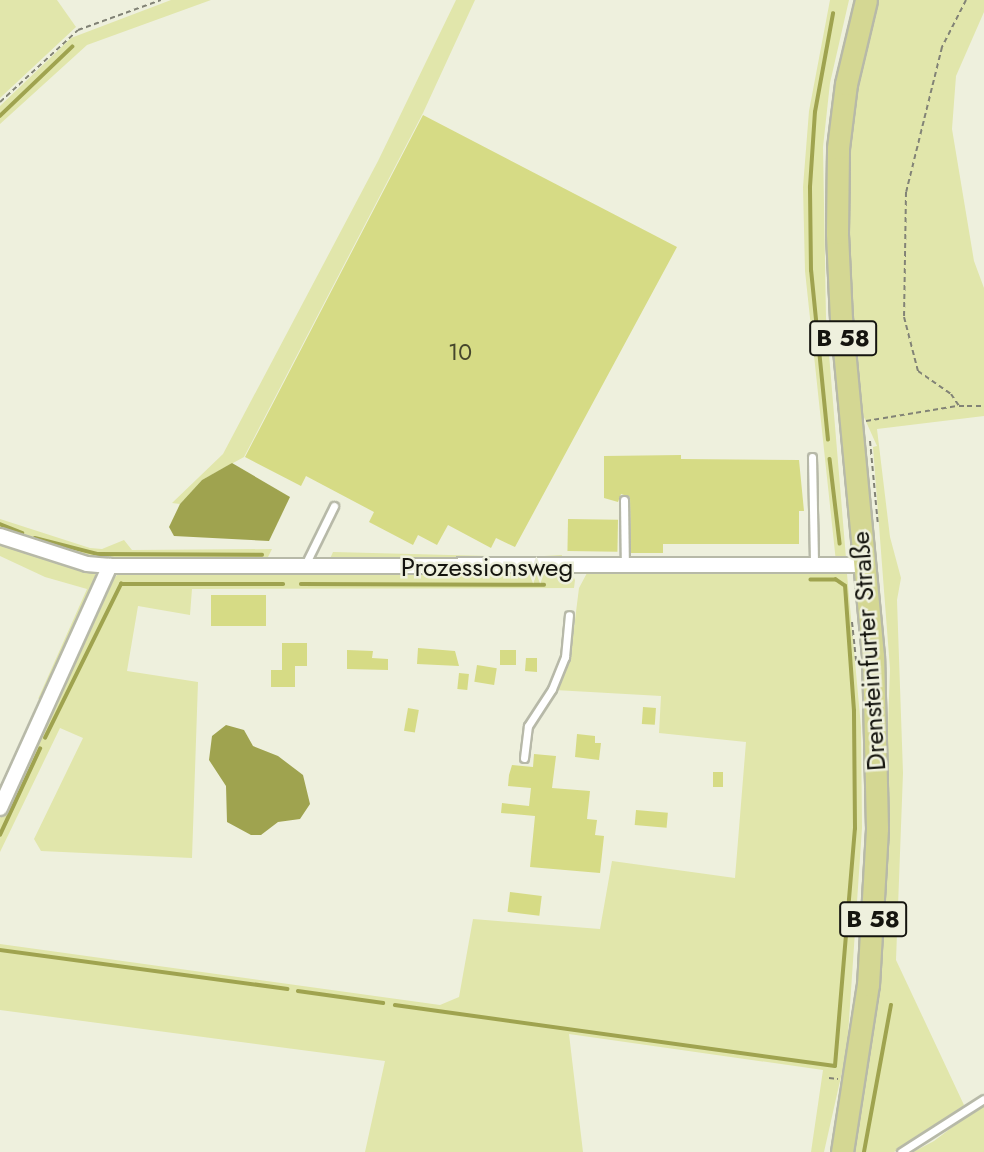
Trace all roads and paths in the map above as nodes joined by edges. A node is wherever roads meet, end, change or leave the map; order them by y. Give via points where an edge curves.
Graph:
1 (161, 0) edge
2 (866, 0) edge
3 (966, 0) edge
4 (0, 102) edge
5 (959, 406) junction
6 (984, 406) edge
7 (813, 457) dead end
8 (624, 500) dead end
9 (334, 506) dead end
10 (879, 525) dead end
11 (0, 536) edge
12 (865, 565) junction
13 (110, 566) junction
14 (814, 567) junction
15 (304, 568) junction
16 (625, 568) junction
17 (569, 615) dead end
18 (524, 758) dead end
19 (0, 808) edge
20 (984, 1099) edge
21 (842, 1152) edge
22 (901, 1152) edge

1 - 4 path via 78,30
2 - 12 main road, Drensteinfurter Straße / B 58 via 846,84 838,148 841,319
3 - 5 path via 942,47 929,95 906,192 903,242 904,317 918,371 951,394
5 - 6 path
5 - 10 path via 863,421 870,441
7 - 14 lane
8 - 16 lane
9 - 15 lane
11 - 13 street, Prozessionsweg via 75,561
12 - 14 street, Prozessionsweg
12 - 21 main road, Drensteinfurter Straße / B 58 via 877,739 874,906 868,985
13 - 15 street, Prozessionsweg
13 - 19 street
14 - 16 street, Prozessionsweg
15 - 16 street, Prozessionsweg
17 - 18 lane via 565,657 552,690 528,726
20 - 22 lane

